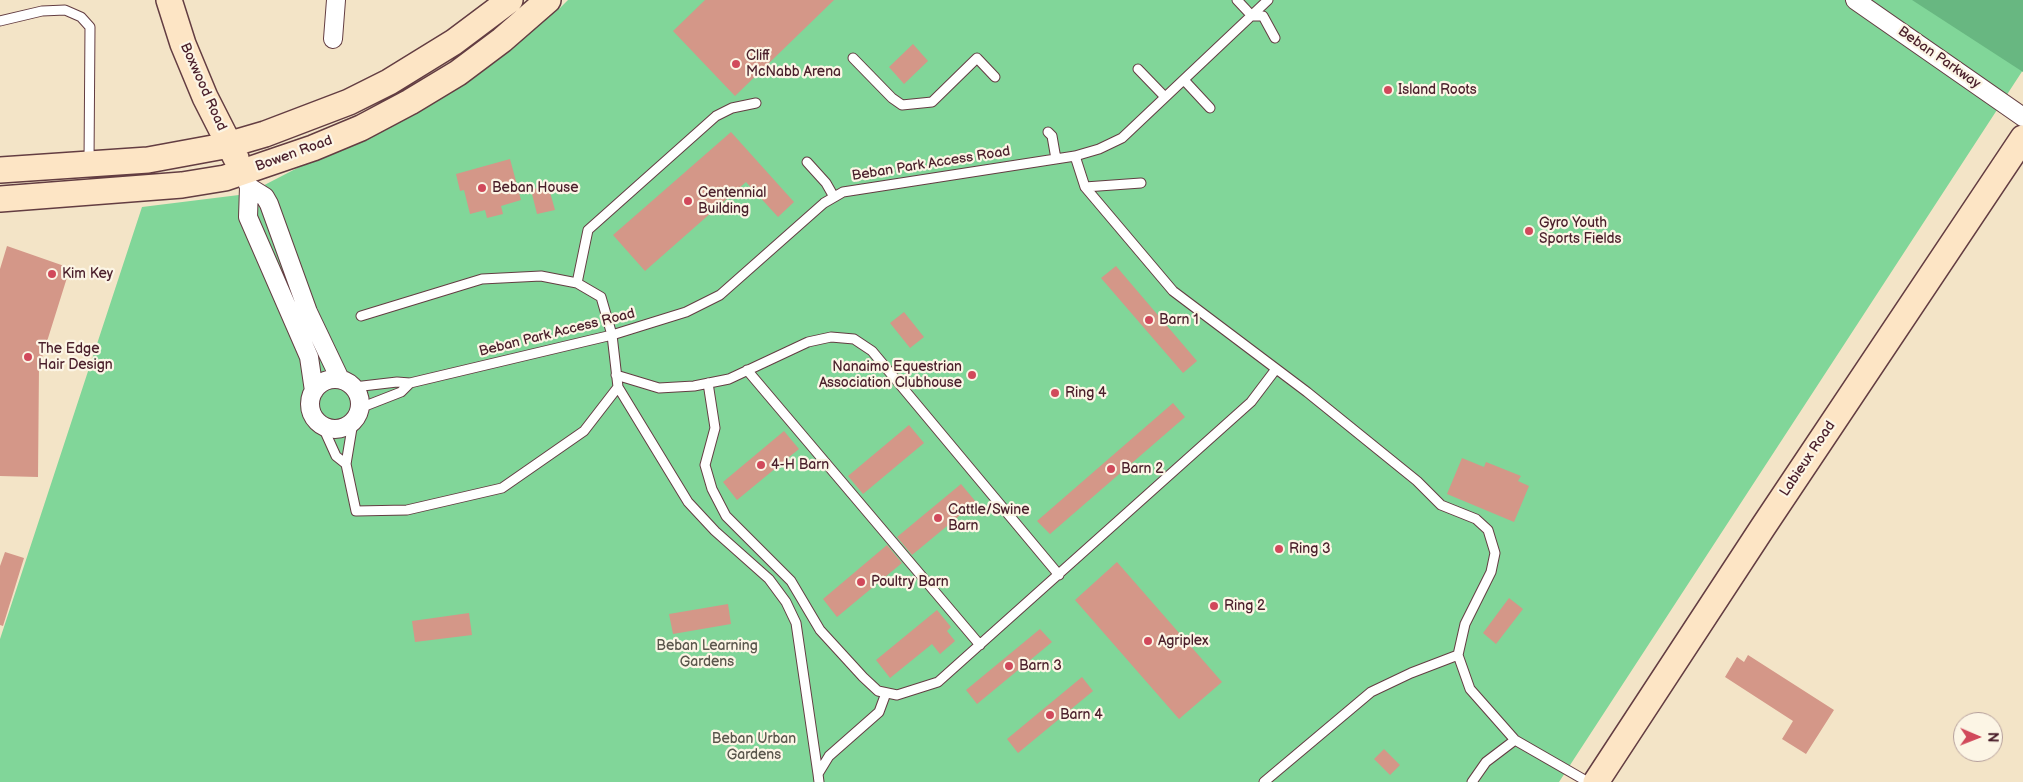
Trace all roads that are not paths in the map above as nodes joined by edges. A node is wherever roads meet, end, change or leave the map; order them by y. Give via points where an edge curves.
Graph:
1 (42, 0) edge
2 (169, 0) edge
3 (336, 0) edge
4 (510, 0) edge
5 (548, 0) edge
6 (1238, 0) edge
7 (1268, 0) edge
8 (1855, 0) edge
9 (42, 11) junction
10 (1252, 16) junction
11 (0, 21) edge
12 (1275, 38) dead end
13 (333, 39) dead end
14 (854, 58) dead end
15 (1138, 69) dead end
16 (995, 77) dead end
17 (1184, 80) junction
18 (1165, 97) junction
19 (756, 103) dead end
20 (1210, 108) dead end
21 (2023, 117) edge
22 (1048, 132) dead end
23 (2023, 138) edge
24 (230, 144) junction
25 (1074, 156) junction
26 (1056, 158) junction
27 (807, 162) dead end
28 (89, 165) junction
29 (0, 170) edge
30 (246, 179) junction
31 (1141, 183) dead end
32 (1085, 187) junction
33 (834, 197) junction
34 (0, 199) edge
35 (577, 283) junction
36 (361, 316) dead end
37 (612, 335) junction
38 (1276, 369) junction
39 (747, 370) junction
40 (616, 375) junction
41 (347, 382) junction
42 (410, 383) junction
43 (708, 383) junction
44 (618, 387) junction
45 (314, 391) junction
46 (356, 415) junction
47 (322, 425) junction
48 (346, 464) junction
49 (1060, 575) junction
50 (980, 645) junction
51 (1458, 654) junction
52 (886, 693) junction
53 (1516, 740) junction
54 (818, 778) edge
55 (1264, 782) edge
56 (1472, 782) edge
57 (1588, 782) edge
58 (1596, 782) edge

1 - 9 lane
2 - 24 main road, Boxwood Road via 205,97
3 - 13 street
4 - 24 main road, Bowen Road via 454,42 367,93 300,122
5 - 30 main road, Bowen Road via 488,51 410,102 361,128
6 - 10 lane
7 - 10 lane, Beban Park Access Road
8 - 21 street, Beban Parkway
9 - 11 lane
9 - 28 lane via 64,10 81,17 90,26
10 - 12 lane via 1263,16
10 - 17 lane, Beban Park Access Road
14 - 16 lane via 902,105 932,102 977,58
15 - 18 lane
17 - 18 lane, Beban Park Access Road
17 - 20 lane
18 - 25 lane, Beban Park Access Road via 1122,138
19 - 35 lane via 732,108 716,116 588,230
22 - 26 lane via 1052,136
23 - 58 main road, Labieux Road
24 - 28 main road, Bowen Road via 148,160
24 - 30 main road, Boxwood Road
25 - 26 lane, Beban Park Access Road
25 - 32 lane
26 - 33 lane, Beban Park Access Road via 843,192
27 - 33 lane
28 - 29 main road, Bowen Road
30 - 34 main road, Bowen Road via 226,178 176,186
30 - 41 street via 269,204 308,312
30 - 45 street via 248,217 309,358
31 - 32 lane
32 - 38 lane via 1173,291
33 - 37 lane, Beban Park Access Road via 720,295 686,312
35 - 36 lane via 541,276 482,279
35 - 37 lane via 602,297
37 - 40 lane
37 - 42 lane, Beban Park Access Road
38 - 49 lane via 1251,402
38 - 51 lane via 1417,481 1441,505 1476,519 1488,530 1495,553 1490,572 1466,624
39 - 43 lane via 729,379
39 - 49 lane via 808,342 831,337 854,339 872,351
39 - 50 lane
40 - 43 lane via 659,388
40 - 44 lane
41 - 42 lane, Beban Park Access Road
41 - 45 street via 323,382
41 - 46 street via 360,401
42 - 46 lane, Beban Park Access Road via 401,392
43 - 52 lane via 715,428 706,465 712,489 726,516 790,581 820,630 844,657 878,692
44 - 48 lane via 584,431 502,488 407,510 356,511
44 - 54 lane via 688,502 769,579 786,602 796,623
45 - 47 street via 311,412
46 - 47 street via 339,429
46 - 48 lane
47 - 48 lane via 336,456
49 - 50 lane
50 - 52 lane via 938,682 897,695
51 - 53 lane via 1470,689
51 - 55 lane via 1371,692
52 - 54 lane via 878,712 829,756
53 - 56 lane via 1486,762
53 - 57 lane

